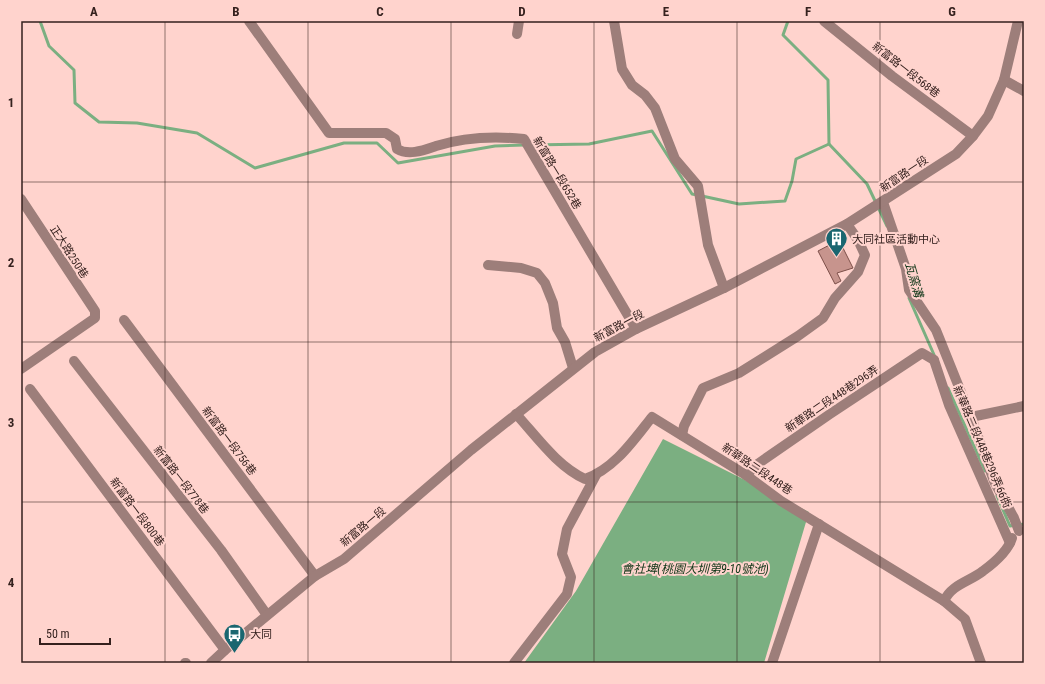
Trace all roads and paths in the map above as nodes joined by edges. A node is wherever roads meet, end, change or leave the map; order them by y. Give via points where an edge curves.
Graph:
1 (249, 21) edge
2 (519, 21) edge
3 (614, 21) edge
4 (824, 21) edge
5 (1018, 21) edge
6 (517, 34) dead end
7 (1004, 80) junction
8 (1024, 91) edge
9 (973, 136) junction
10 (21, 199) edge
11 (883, 202) junction
12 (847, 224) junction
13 (488, 265) dead end
14 (724, 288) junction
15 (124, 320) dead end
16 (636, 329) junction
17 (945, 355) junction
18 (934, 360) junction
19 (74, 361) dead end
20 (573, 368) junction
21 (21, 369) edge
22 (30, 389) dead end
23 (1024, 406) edge
24 (516, 414) junction
25 (971, 417) junction
26 (682, 435) junction
27 (596, 475) junction
28 (746, 475) junction
29 (819, 524) junction
30 (1021, 531) edge
31 (1010, 543) junction
32 (315, 576) junction
33 (944, 601) junction
34 (267, 615) junction
35 (224, 650) junction
36 (211, 663) edge
37 (514, 663) edge
38 (772, 663) edge
39 (981, 663) edge

1 - 16 street, 新富路一段652巷 via 329,133 386,133 395,139 397,149 407,152 453,140 496,136 524,139
2 - 6 street
3 - 14 street via 622,69 632,85 645,95 655,108 675,159 698,186 708,245
4 - 9 street, 新富路一段568巷
5 - 7 street, 新富路一段
7 - 8 street
7 - 9 street, 新富路一段 via 988,116
9 - 11 street, 新富路一段 via 956,154
10 - 21 street, 正大路250巷 via 95,311 95,318
11 - 12 street, 新富路一段
11 - 17 street via 906,269 909,290 936,330
12 - 14 street, 新富路一段
12 - 26 street via 865,256 858,272 835,298 823,318 739,373 703,388
13 - 20 street via 521,268 536,273 545,283 553,303 557,328 565,342
14 - 16 street, 新富路一段
15 - 32 street, 新富路一段756巷
16 - 20 street, 新富路一段 via 595,352
17 - 18 street
17 - 25 street
18 - 28 street, 新華路二段448巷296弄 via 922,353 758,463
18 - 31 street, 新華路二段448巷296弄66衖 via 949,405
19 - 34 street, 新富路一段778巷 via 221,550
20 - 24 street, 新富路一段
22 - 35 street, 新富路一段800巷
23 - 25 street
24 - 27 street via 572,472 585,479
24 - 32 street, 新富路一段 via 344,559
25 - 30 street via 994,481
26 - 27 street, 新華路二段448巷 via 652,417 610,466
26 - 28 street, 新華路二段448巷
27 - 37 street via 568,529 562,554 571,577 567,594
28 - 29 street, 新華路二段448巷 via 781,501
29 - 33 street, 新華路二段448巷
29 - 38 street
30 - 31 street via 1013,536
31 - 33 street via 983,572 955,586 947,593
32 - 34 street, 新富路一段
33 - 39 street, 新華路二段448巷 via 965,619
34 - 35 street, 新富路一段
35 - 36 street, 新富路一段

